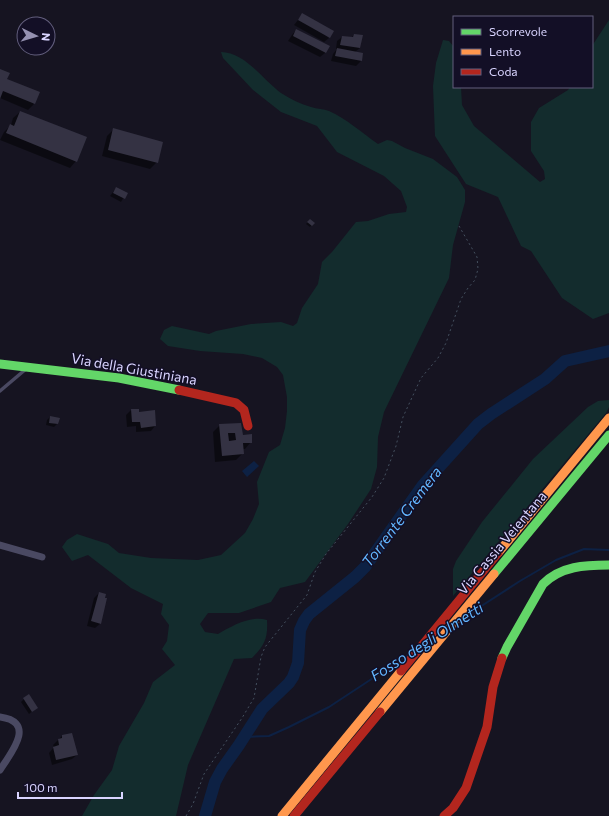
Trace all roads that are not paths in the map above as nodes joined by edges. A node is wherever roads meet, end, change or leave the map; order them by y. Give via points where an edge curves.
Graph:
1 (0, 364) edge
2 (28, 367) junction
3 (0, 392) edge
4 (607, 421) edge
5 (248, 426) dead end
6 (609, 436) edge
7 (0, 545) edge
8 (42, 557) dead end
9 (609, 565) edge
10 (0, 716) edge
11 (0, 770) edge
12 (282, 816) edge
13 (294, 816) edge
14 (444, 816) edge

1 - 2 main road, Via della Giustiniana
2 - 3 lane
2 - 5 main road, Via della Giustiniana via 120,378 232,401 242,408
4 - 12 main road, Via Cassia Veientana
6 - 13 main road, Via Cassia Veientana
7 - 8 street
9 - 14 main road via 565,570 543,584 500,663 487,727 466,788 453,808
10 - 11 street via 12,720 18,727 19,734 17,744

